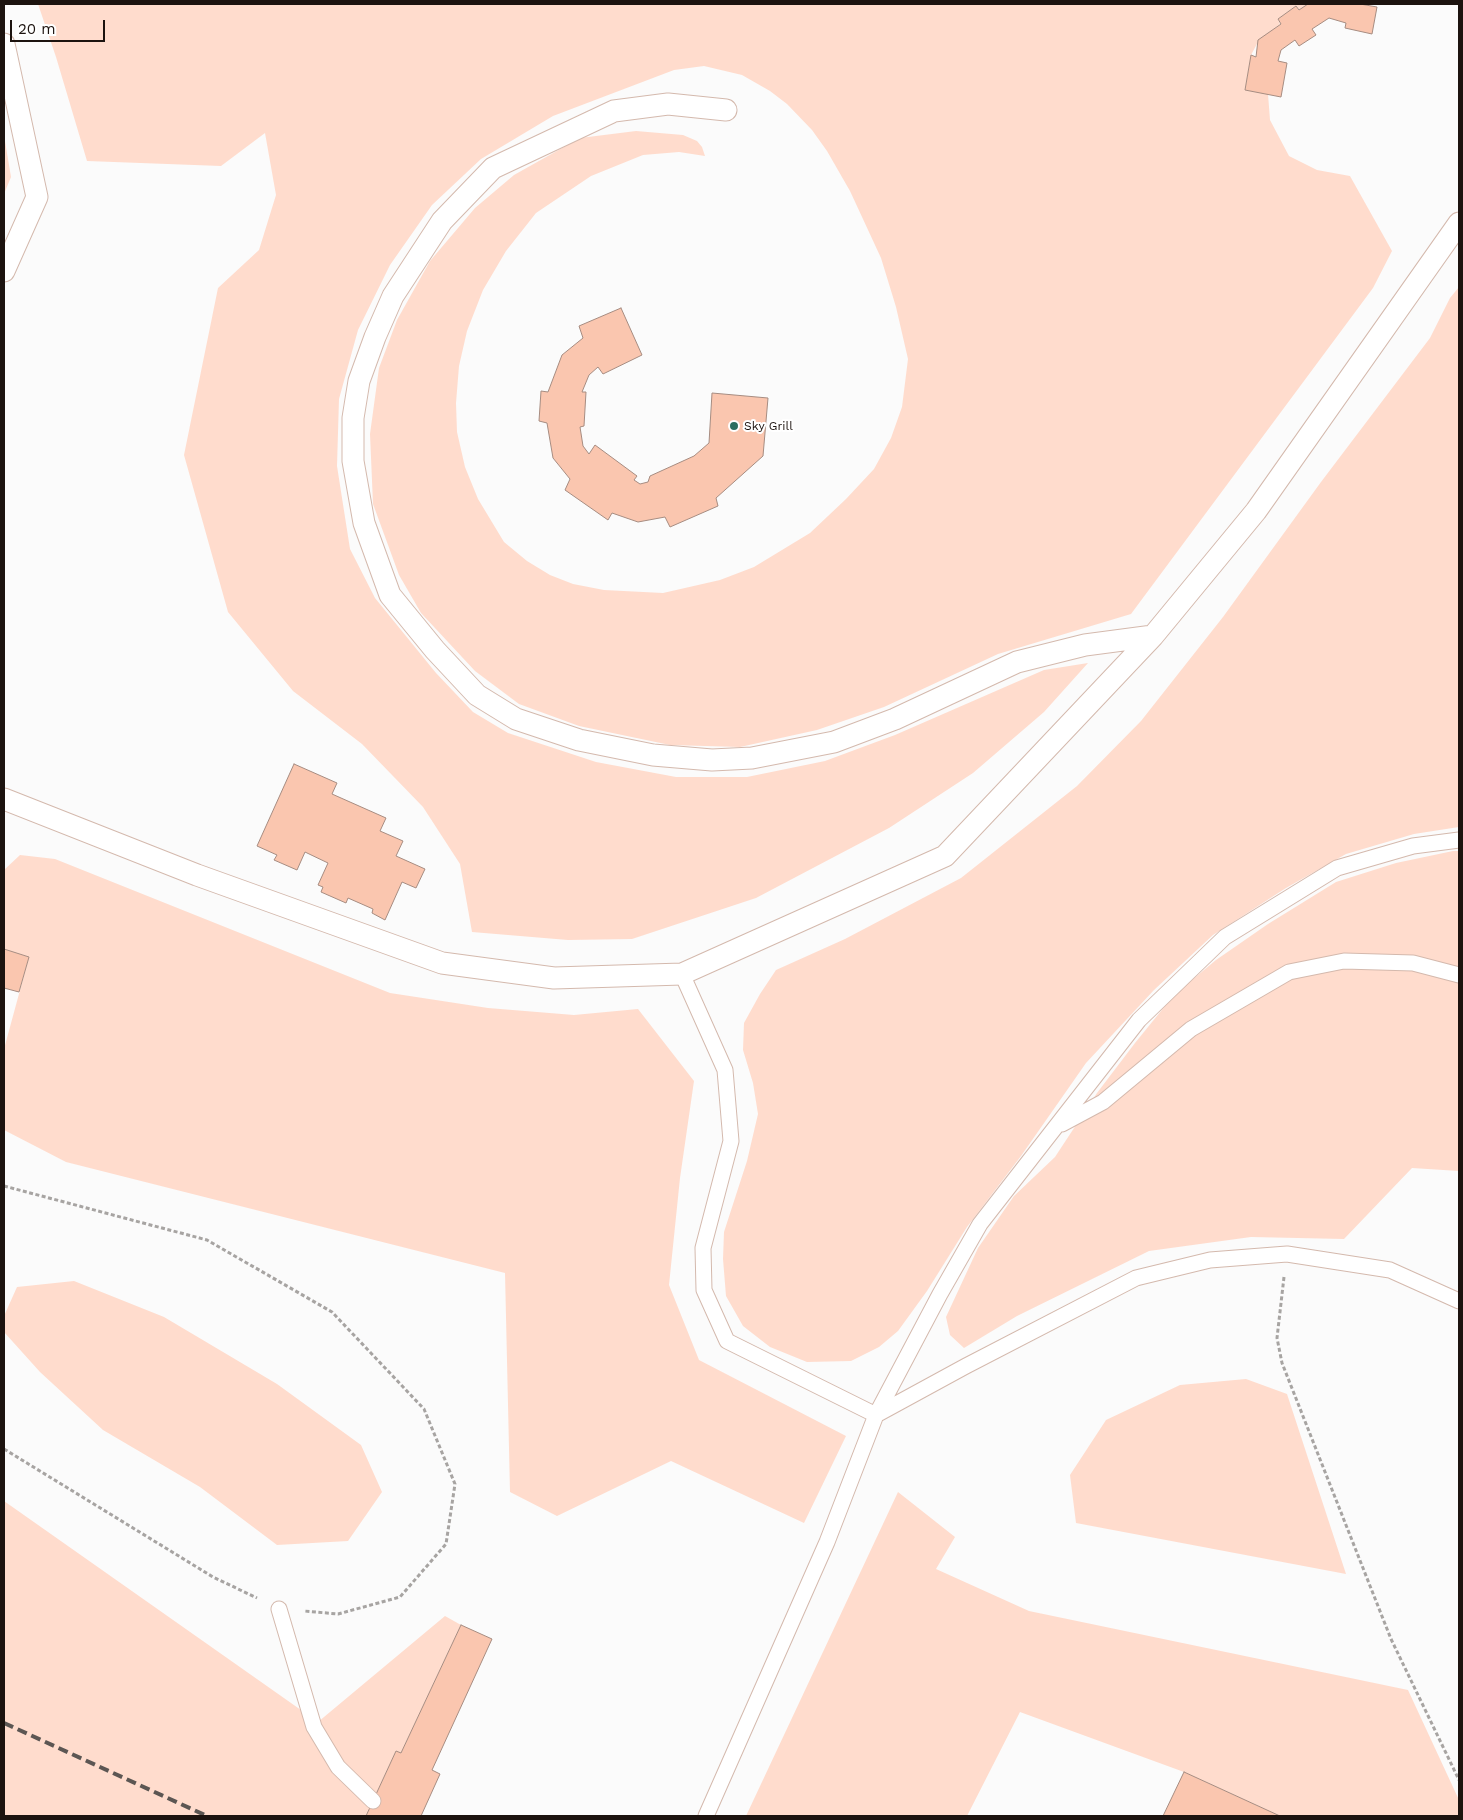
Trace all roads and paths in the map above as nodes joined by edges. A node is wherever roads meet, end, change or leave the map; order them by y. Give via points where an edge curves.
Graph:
1 (4, 44) edge
2 (726, 110) dead end
3 (1459, 223) edge
4 (4, 271) edge
5 (1153, 636) junction
6 (4, 799) edge
7 (1459, 840) edge
8 (682, 974) junction
9 (1459, 976) edge
10 (1057, 1127) junction
11 (4, 1186) edge
12 (1287, 1254) junction
13 (1459, 1301) edge
14 (876, 1415) junction
15 (4, 1449) edge
16 (279, 1609) junction
17 (1459, 1780) edge
18 (374, 1801) dead end
19 (706, 1816) edge

1 - 4 street via 37,197
2 - 5 street via 668,104 614,111 493,168 442,221 393,296 359,380 353,418 353,461 364,523 390,595 435,650 478,695 516,719 579,740 652,755 712,760 752,758 834,742 895,720 1017,662 1085,645
3 - 5 street via 1256,511
5 - 8 street via 945,856
6 - 8 street via 197,875 442,963 554,978
7 - 10 lane via 1413,846 1337,868 1225,937 1139,1020
8 - 14 lane via 725,1070 732,1140 703,1248 704,1290 727,1341
9 - 10 lane via 1413,963 1344,961 1289,972 1191,1029 1103,1102
10 - 14 lane via 980,1224
11 - 16 path via 207,1240 332,1312 424,1409 455,1484 446,1544 400,1597 338,1614
12 - 13 lane via 1390,1270
12 - 14 lane via 1210,1260 1136,1278
12 - 17 path via 1276,1338 1282,1363 1391,1639
14 - 19 lane via 827,1542
15 - 16 path via 213,1577
16 - 18 lane via 314,1727 338,1767

